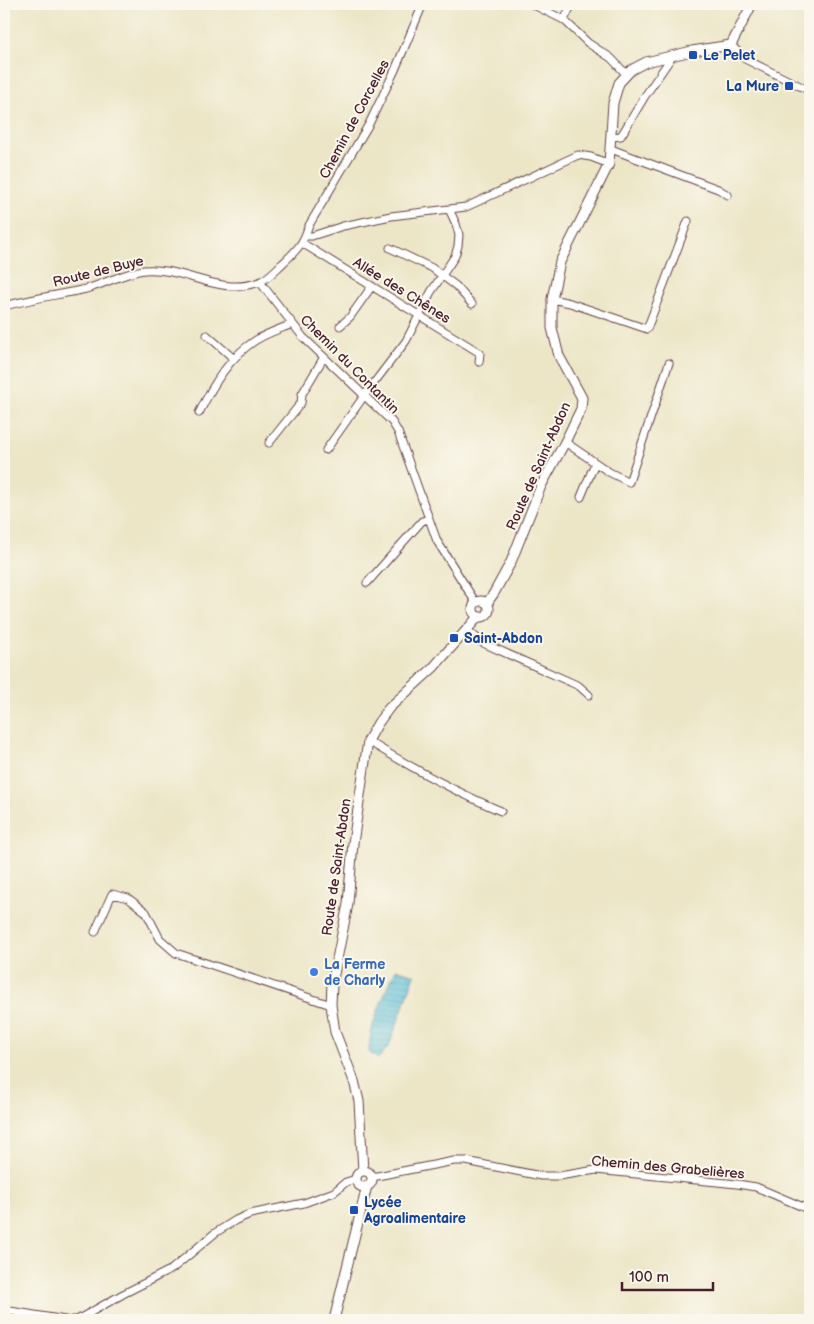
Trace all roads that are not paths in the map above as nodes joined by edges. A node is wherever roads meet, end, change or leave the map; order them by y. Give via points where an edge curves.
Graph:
1 (423, 4) edge
2 (532, 4) edge
3 (572, 4) edge
4 (752, 4) edge
5 (564, 20) junction
6 (731, 45) junction
7 (674, 55) junction
8 (626, 74) junction
9 (810, 92) edge
10 (611, 137) junction
11 (611, 149) junction
12 (609, 164) junction
13 (728, 195) dead end
14 (449, 209) junction
15 (688, 221) dead end
16 (306, 236) junction
17 (302, 243) junction
18 (390, 248) dead end
19 (441, 274) junction
20 (260, 282) junction
21 (372, 286) junction
22 (552, 299) junction
23 (472, 304) dead end
24 (4, 306) edge
25 (419, 315) junction
26 (292, 324) junction
27 (340, 326) dead end
28 (207, 335) dead end
29 (324, 357) junction
30 (233, 358) junction
31 (479, 362) dead end
32 (669, 363) dead end
33 (364, 396) junction
34 (199, 413) dead end
35 (566, 442) junction
36 (269, 443) dead end
37 (326, 450) dead end
38 (595, 463) junction
39 (581, 497) dead end
40 (429, 519) junction
41 (367, 583) dead end
42 (476, 603) junction
43 (487, 603) junction
44 (478, 617) junction
45 (466, 630) junction
46 (589, 695) dead end
47 (368, 741) junction
48 (501, 811) dead end
49 (95, 932) dead end
50 (331, 1005) junction
51 (363, 1171) junction
52 (372, 1177) junction
53 (356, 1179) junction
54 (367, 1186) junction
55 (810, 1210) edge
56 (4, 1310) edge
57 (65, 1320) edge
58 (72, 1320) edge
59 (334, 1320) edge

1 - 16 street, Chemin de Corcelles via 369,124 308,227
2 - 5 street
3 - 5 street
4 - 6 main road
5 - 8 street
6 - 7 main road
6 - 9 street via 745,58
7 - 8 main road via 646,62
7 - 10 street via 621,136
8 - 10 main road, Route de Saint-Abdon via 615,95
10 - 11 main road, Route de Saint-Abdon
11 - 12 main road, Route de Saint-Abdon
11 - 13 street
12 - 14 street via 592,157 578,156 466,207
12 - 22 main road, Route de Saint-Abdon via 560,262
14 - 16 street via 391,216
14 - 19 street via 459,235 458,246 455,256
15 - 22 street via 647,329
16 - 17 street, Chemin de Corcelles
17 - 20 street
17 - 21 street, Allée des Chênes
18 - 19 street
19 - 23 street
19 - 25 street
20 - 24 street, Route de Buye via 222,286 143,270 87,288
20 - 26 street, Chemin du Contantin
21 - 25 street, Allée des Chênes
21 - 27 street
22 - 35 main road, Route de Saint-Abdon via 552,328 559,356 582,398 581,409
25 - 31 street, Allée des Chênes via 480,353
25 - 33 street via 406,341
26 - 29 street, Chemin du Contantin
26 - 30 street via 256,340
28 - 30 street
29 - 33 street, Chemin du Contantin
29 - 36 street via 302,394 301,403
30 - 34 street
32 - 38 street via 629,482
33 - 37 street
33 - 40 street, Chemin du Contantin via 392,422 398,432
35 - 38 street
35 - 43 main road, Route de Saint-Abdon via 541,486 511,562
38 - 39 street
40 - 41 street via 422,521
40 - 42 street, Chemin du Contantin via 436,541
42 - 43 main road
42 - 44 main road via 473,610
43 - 44 main road via 488,615
44 - 45 main road, Route de Saint-Abdon
45 - 46 street via 483,643 579,686
45 - 47 main road, Route de Saint-Abdon via 389,708
47 - 48 street via 430,779
47 - 50 main road, Route de Saint-Abdon via 348,904
49 - 50 street via 112,894 128,898 146,912 160,939 176,953
50 - 51 main road, Route de Saint-Abdon via 335,1032 359,1101
51 - 52 main road
51 - 53 main road via 357,1174
52 - 54 main road
52 - 55 street, Chemin des Grabelières via 452,1161 541,1176 596,1170 756,1187
53 - 54 main road via 360,1185
53 - 58 street via 346,1182 334,1192 304,1203 236,1220 215,1232 172,1269
54 - 59 main road
56 - 57 street

